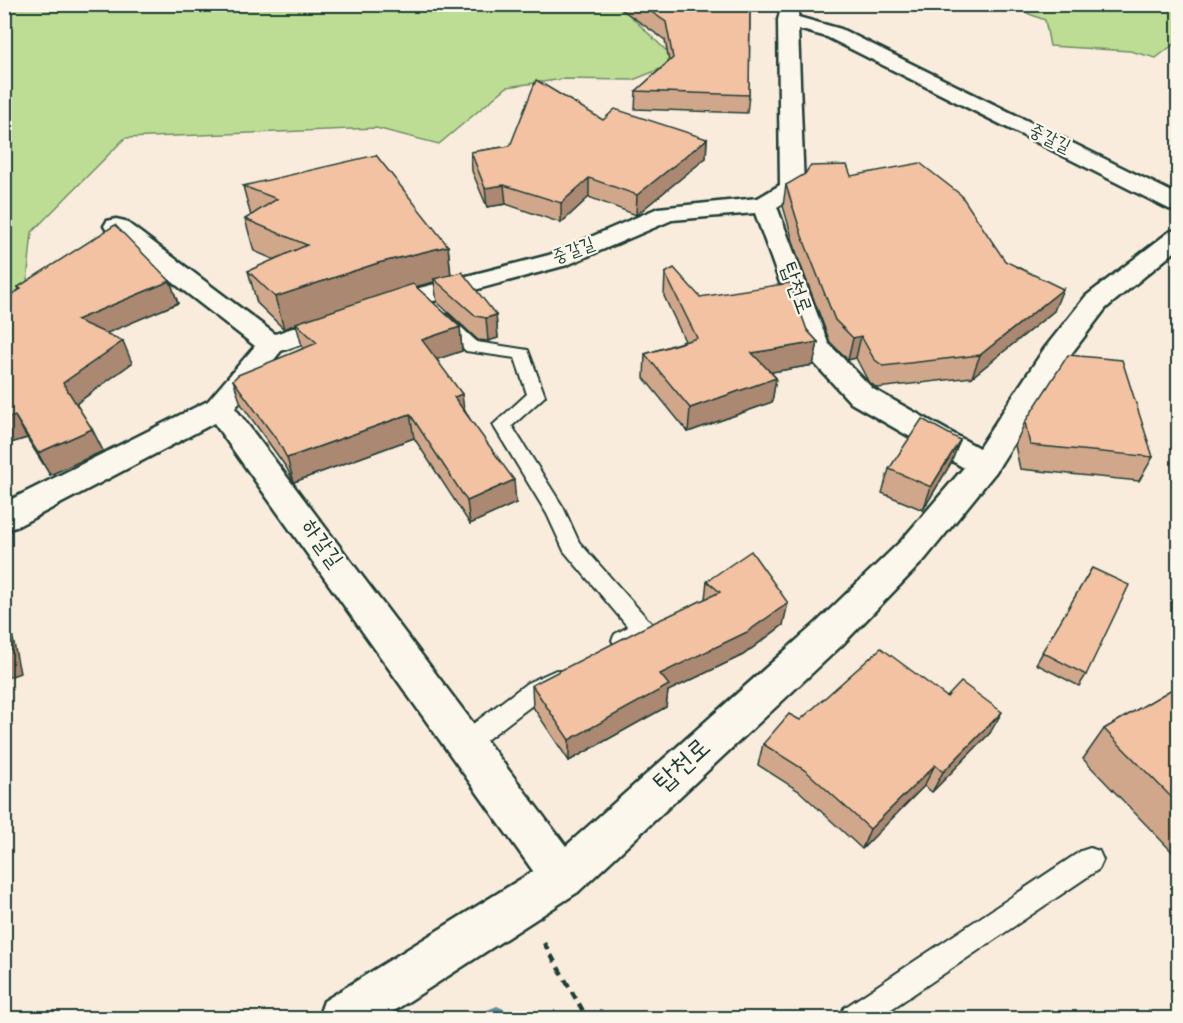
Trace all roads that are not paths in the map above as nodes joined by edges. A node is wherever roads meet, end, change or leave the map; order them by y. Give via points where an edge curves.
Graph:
1 (789, 12) edge
2 (1179, 204) edge
3 (764, 205) junction
4 (116, 226) edge
5 (1179, 237) edge
6 (418, 297) junction
7 (271, 345) junction
8 (219, 408) junction
9 (984, 465) junction
10 (4, 518) edge
11 (604, 651) edge
12 (574, 668) edge
13 (465, 743) junction
14 (1090, 860) dead end
15 (563, 877) junction
16 (341, 1018) edge
17 (854, 1018) edge

1 - 2 street, 중갈길
1 - 3 street, 중갈길 via 792,188
3 - 6 street, 중갈길 via 667,213 558,260
3 - 9 street, 탑천로 via 815,347 862,396
4 - 7 street
5 - 9 street, 탑천로 via 1096,302 1054,356
6 - 7 street, 중갈길
6 - 11 lane via 472,348 522,354 536,396 502,425 556,512 571,546 643,629
7 - 8 street
8 - 10 street
8 - 13 street, 하갈길
9 - 15 street, 탑천로 via 913,550 829,634
12 - 13 lane via 535,690
13 - 15 street, 하갈길
14 - 17 lane
15 - 16 street, 탑천로

